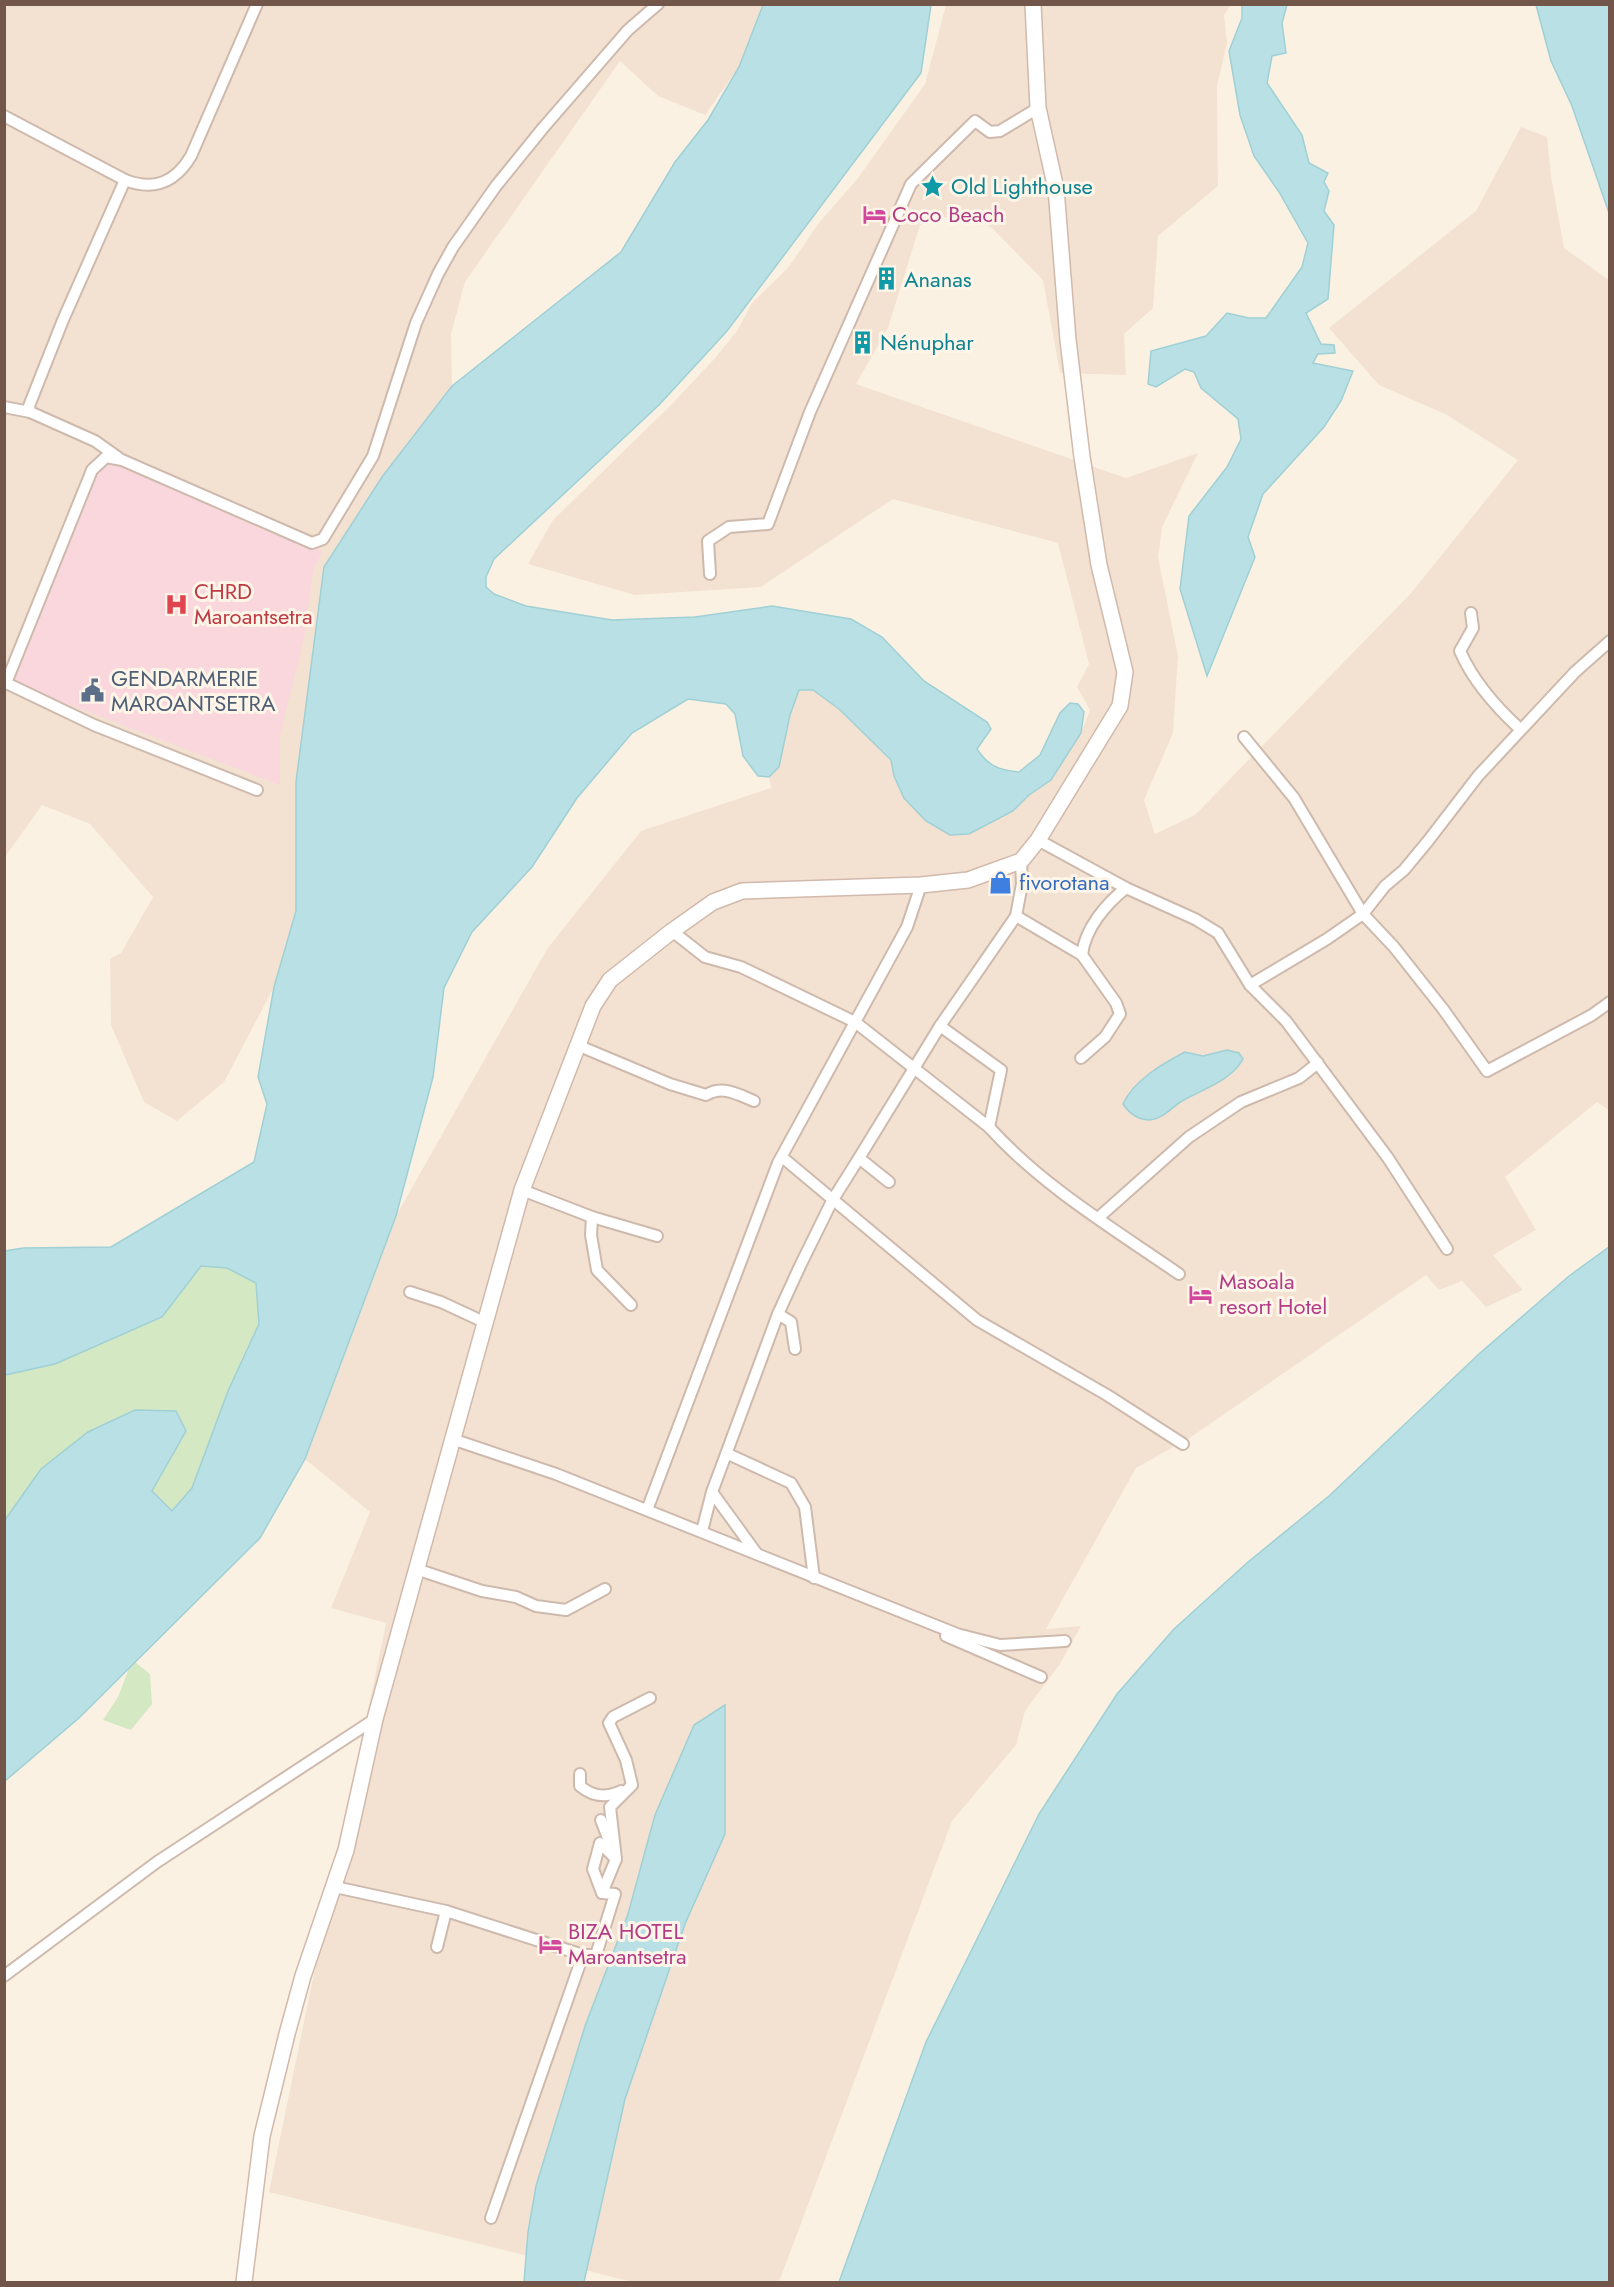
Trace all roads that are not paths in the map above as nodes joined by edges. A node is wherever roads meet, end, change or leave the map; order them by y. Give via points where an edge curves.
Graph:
1 (257, 4) edge
2 (658, 4) edge
3 (1033, 4) edge
4 (1038, 108) junction
5 (4, 116) edge
6 (125, 180) junction
7 (4, 406) edge
8 (30, 412) junction
9 (122, 460) junction
10 (710, 574) dead end
11 (1472, 612) dead end
12 (1610, 641) edge
13 (5, 683) edge
14 (1520, 729) junction
15 (1244, 736) dead end
16 (257, 790) dead end
17 (1038, 840) junction
18 (1021, 861) junction
19 (921, 885) junction
20 (1126, 888) junction
21 (1363, 914) junction
22 (1016, 916) junction
23 (672, 931) junction
24 (1082, 955) junction
25 (1250, 985) junction
26 (1610, 1002) edge
27 (855, 1022) junction
28 (940, 1026) junction
29 (577, 1045) junction
30 (1081, 1058) dead end
31 (1318, 1063) junction
32 (914, 1070) junction
33 (754, 1101) dead end
34 (989, 1127) junction
35 (782, 1157) junction
36 (859, 1158) junction
37 (889, 1182) dead end
38 (522, 1190) junction
39 (832, 1201) junction
40 (592, 1217) junction
41 (1098, 1218) junction
42 (657, 1236) dead end
43 (1447, 1249) dead end
44 (1179, 1274) dead end
45 (410, 1292) dead end
46 (631, 1305) dead end
47 (778, 1314) junction
48 (484, 1322) junction
49 (795, 1349) dead end
50 (455, 1440) junction
51 (1183, 1444) dead end
52 (728, 1454) junction
53 (712, 1492) junction
54 (647, 1509) junction
55 (702, 1531) junction
56 (757, 1554) junction
57 (416, 1569) junction
58 (814, 1578) junction
59 (605, 1589) dead end
60 (910, 1614) junction
61 (1065, 1641) dead end
62 (1041, 1677) dead end
63 (650, 1698) dead end
64 (375, 1719) junction
65 (580, 1774) dead end
66 (632, 1785) junction
67 (601, 1820) dead end
68 (616, 1859) junction
69 (335, 1887) junction
70 (602, 1893) junction
71 (446, 1911) junction
72 (437, 1947) dead end
73 (584, 1954) junction
74 (4, 1976) edge
75 (491, 2218) dead end
76 (244, 2283) edge

1 - 6 street via 185,167 164,183 153,186
2 - 9 street via 628,30 543,128 453,247 416,323 373,456 319,543
3 - 4 main road
4 - 10 street via 1000,131 990,132 975,121 911,184 810,412 768,524 729,527 708,541
4 - 17 main road via 1056,189 1068,340 1088,498 1099,565 1125,672 1120,706
5 - 6 street
6 - 8 street via 31,396
7 - 8 street
8 - 9 street via 95,441
9 - 13 street via 105,457 92,470
11 - 14 street via 1473,628 1460,651 1463,659 1500,711
12 - 14 street
13 - 16 street
14 - 21 street
15 - 21 street via 1294,798
17 - 18 main road
17 - 20 street
18 - 19 main road via 968,880
18 - 22 street via 1022,885
19 - 23 main road via 742,891 713,902
19 - 27 street via 907,927
20 - 24 street via 1102,911 1083,944
20 - 25 street via 1218,933
21 - 25 street
21 - 26 street via 1394,946 1487,1071
22 - 24 street
22 - 28 street
23 - 27 street via 705,957 741,967
23 - 29 main road via 610,980 593,1006
24 - 30 street via 1120,1014 1105,1037
25 - 31 street via 1286,1021
27 - 32 street
27 - 35 street
28 - 32 street
28 - 34 street via 1000,1070
29 - 33 street via 670,1084 706,1095 716,1089 729,1090
29 - 38 main road
31 - 41 street via 1299,1078 1241,1102 1189,1137
31 - 43 street via 1388,1158
32 - 34 street
32 - 36 street
34 - 41 street via 1007,1147
35 - 39 street
35 - 54 street
36 - 37 street
36 - 39 street
38 - 40 street
38 - 48 main road
39 - 47 street
39 - 51 street via 977,1320
40 - 42 street
40 - 46 street via 597,1270
41 - 44 street
45 - 48 street
47 - 49 street via 791,1322
47 - 52 street
48 - 50 main road
50 - 54 street
50 - 57 main road
52 - 53 street
52 - 58 street via 791,1483 805,1507
53 - 55 street
53 - 56 street
54 - 55 street
55 - 56 street
56 - 58 street
57 - 59 street via 536,1606 567,1610
57 - 64 main road
58 - 60 street
60 - 61 street via 957,1634 1000,1644
60 - 62 street via 953,1640
63 - 66 street via 613,1717 609,1723 626,1760
64 - 69 main road
64 - 74 street via 157,1862
65 - 66 street via 580,1786 589,1794 610,1797
66 - 68 street via 610,1807
67 - 68 street
68 - 70 street
68 - 70 street via 600,1844 593,1869
69 - 71 street
69 - 76 main road via 303,1976 262,2136
70 - 73 street via 615,1894 602,1942 596,1955
71 - 72 street
71 - 73 street
73 - 75 street

